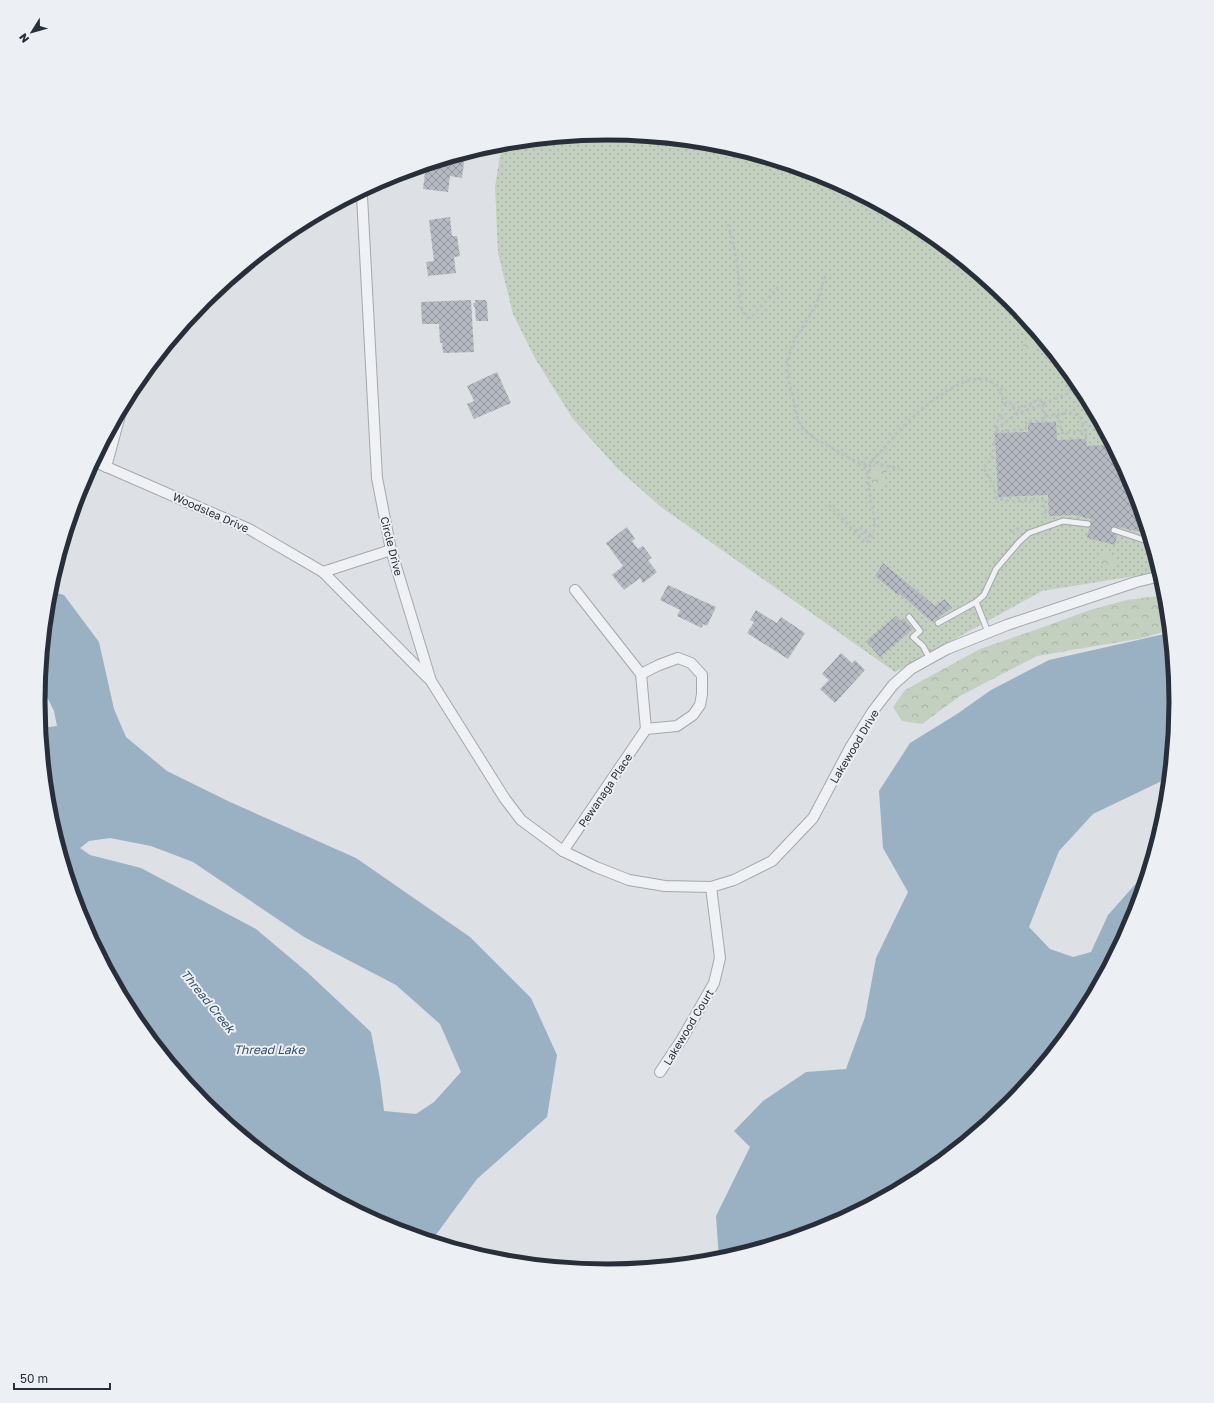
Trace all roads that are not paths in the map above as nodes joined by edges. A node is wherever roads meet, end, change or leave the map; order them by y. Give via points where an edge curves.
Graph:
1 (360, 196) edge
2 (117, 425) edge
3 (98, 463) edge
4 (106, 467) junction
5 (1088, 524) dead end
6 (1114, 530) dead end
7 (1145, 540) edge
8 (391, 550) junction
9 (323, 572) junction
10 (1155, 577) edge
11 (575, 590) dead end
12 (976, 602) junction
13 (909, 617) dead end
14 (938, 623) dead end
15 (988, 632) junction
16 (930, 659) junction
17 (641, 674) junction
18 (430, 681) junction
19 (646, 729) junction
20 (563, 851) junction
21 (711, 886) junction
22 (660, 1072) dead end

1 - 8 street, Circle Drive via 377,478
2 - 4 street
3 - 4 street, Woodslea Drive
4 - 9 street, Woodslea Drive via 249,528
5 - 12 lane via 1063,521 1029,533 996,569 984,595
6 - 7 lane
8 - 9 street
8 - 18 street, Circle Drive
9 - 18 street, Woodslea Drive
10 - 15 street, Lakewood Drive
11 - 17 street
12 - 14 lane
12 - 15 lane
13 - 16 lane via 920,631 913,636 923,646
15 - 16 street, Lakewood Drive
16 - 21 street, Lakewood Drive via 911,669 893,685 850,748 813,818 772,861 734,880
17 - 19 street
17 - 19 street via 678,658 691,662 702,675 700,705 693,715 677,726
18 - 20 street, Circle Drive via 521,820
19 - 20 street, Pewanaga Place
20 - 21 street, Lakewood Drive via 629,880 665,886
21 - 22 street, Lakewood Court via 720,958 714,983

